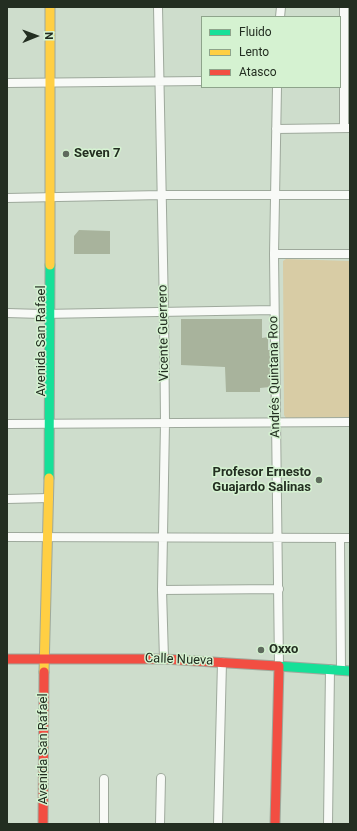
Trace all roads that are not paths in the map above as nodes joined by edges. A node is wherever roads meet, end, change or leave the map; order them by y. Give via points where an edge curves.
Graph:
1 (43, 7) edge
2 (50, 7) edge
3 (158, 7) edge
4 (344, 7) edge
5 (201, 81) edge
6 (160, 82) junction
7 (7, 83) edge
8 (46, 83) junction
9 (276, 88) edge
10 (347, 128) edge
11 (276, 129) junction
12 (162, 195) junction
13 (274, 195) junction
14 (350, 195) edge
15 (46, 197) junction
16 (7, 198) edge
17 (274, 254) junction
18 (350, 254) edge
19 (274, 310) junction
20 (164, 311) junction
21 (7, 313) edge
22 (46, 314) junction
23 (275, 422) junction
24 (350, 422) edge
25 (46, 423) junction
26 (165, 423) junction
27 (7, 424) edge
28 (45, 498) junction
29 (7, 499) edge
30 (7, 537) edge
31 (44, 537) junction
32 (278, 538) junction
33 (340, 538) junction
34 (350, 538) edge
35 (163, 539) junction
36 (279, 589) junction
37 (162, 590) junction
38 (7, 659) edge
39 (42, 659) junction
40 (164, 659) junction
41 (222, 662) junction
42 (279, 666) junction
43 (330, 669) junction
44 (346, 671) edge
45 (161, 778) dead end
46 (104, 779) dead end
47 (43, 824) edge
48 (104, 824) edge
49 (160, 824) edge
50 (218, 824) edge
51 (275, 824) edge
52 (328, 824) edge

1 - 8 street, Avenida San Rafael
2 - 8 street, Avenida San Rafael
3 - 6 street, Vicente Guerrero
4 - 10 street
5 - 6 street
6 - 8 street
6 - 12 street, Vicente Guerrero
7 - 8 street
8 - 15 street, Avenida San Rafael
9 - 11 street, Andrés Quintana Roo
10 - 11 street
11 - 13 street, Andrés Quintana Roo
12 - 13 street
12 - 15 street
12 - 20 street, Vicente Guerrero
13 - 14 street
13 - 17 street, Andrés Quintana Roo
15 - 16 street
15 - 22 street, Avenida San Rafael
17 - 18 street
17 - 19 street, Andrés Quintana Roo
19 - 20 street
19 - 23 street, Andrés Quintana Roo
20 - 22 street
20 - 26 street, Vicente Guerrero
21 - 22 street
22 - 25 street, Avenida San Rafael
23 - 24 street
23 - 26 street
23 - 32 street, Andrés Quintana Roo
25 - 26 street
25 - 27 street
25 - 28 street, Avenida San Rafael
26 - 35 street, Vicente Guerrero
28 - 29 street
28 - 31 street, Avenida San Rafael
30 - 31 street
31 - 35 street
31 - 39 street, Avenida San Rafael
32 - 33 street
32 - 35 street
32 - 36 street, Andrés Quintana Roo
33 - 34 street
33 - 44 street
35 - 37 street, Vicente Guerrero
36 - 37 street
36 - 42 street, Andrés Quintana Roo
37 - 40 street, Vicente Guerrero
38 - 39 street, Calle Nueva
39 - 40 street, Calle Nueva
39 - 47 street, Avenida San Rafael
40 - 41 street, Calle Nueva
41 - 42 street, Calle Nueva
41 - 50 street
42 - 43 street, Calle Nueva
42 - 51 street
43 - 44 street, Calle Nueva
43 - 52 street
45 - 49 street
46 - 48 street

